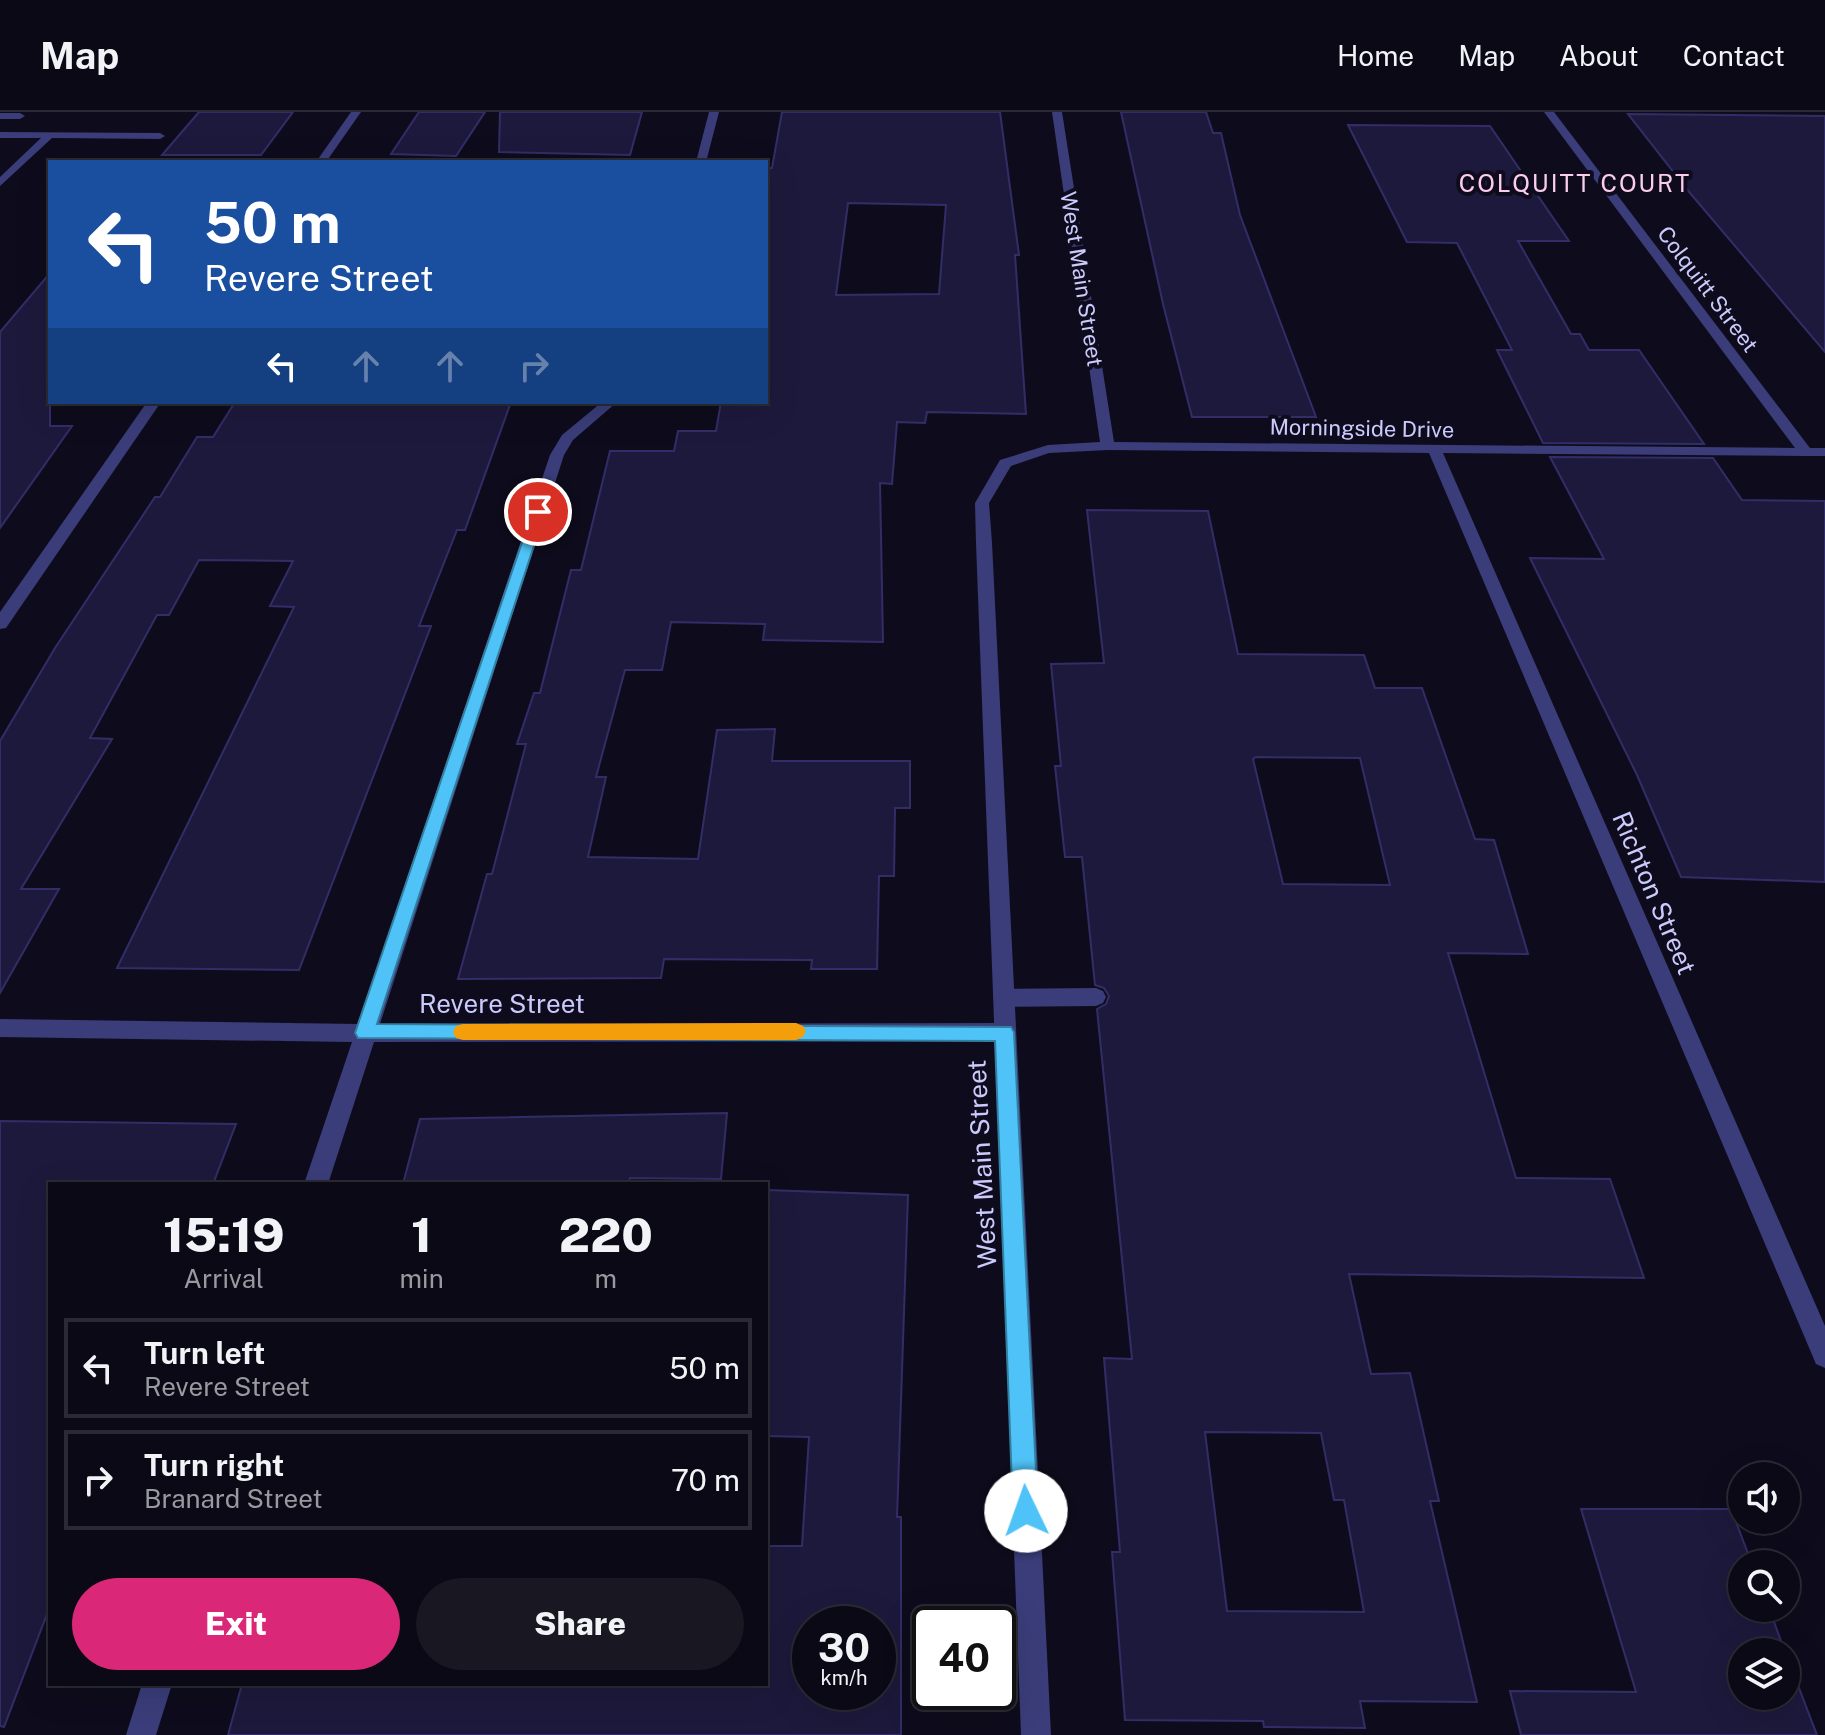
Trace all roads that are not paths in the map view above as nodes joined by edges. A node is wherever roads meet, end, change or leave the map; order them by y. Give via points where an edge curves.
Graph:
1 (356, 112) edge
2 (714, 112) edge
3 (1057, 112) edge
4 (1549, 112) edge
5 (0, 116) edge
6 (20, 116) dead end
7 (0, 135) edge
8 (50, 135) junction
9 (160, 136) dead end
10 (322, 160) edge
11 (702, 160) edge
12 (0, 183) edge
13 (153, 404) edge
14 (608, 404) edge
15 (1108, 446) junction
16 (1435, 451) junction
17 (1806, 452) junction
18 (1825, 452) edge
19 (984, 543) joint
20 (0, 624) edge
21 (1096, 997) dead end
22 (1003, 998) junction
23 (0, 1028) edge
24 (1004, 1032) junction
25 (365, 1033) junction
26 (317, 1182) edge
27 (1825, 1355) edge
28 (156, 1686) edge
29 (141, 1735) edge
30 (1036, 1735) edge

1 - 10 street
2 - 11 street
3 - 15 street, West Main Street
4 - 17 street, Colquitt Street
5 - 6 street
7 - 8 street
8 - 9 street
8 - 12 street
13 - 20 street
14 - 25 street via 567,438 557,455
15 - 16 street, Morningside Drive
15 - 19 street, Morningside Drive via 1048,449 1005,463 982,503
16 - 17 street, Morningside Drive
16 - 27 street, Richton Street
17 - 18 street, Morningside Drive
19 - 22 street, West Main Street
21 - 22 street
22 - 24 street, West Main Street
23 - 25 street, Revere Street
24 - 25 street, Revere Street
24 - 30 street, West Main Street
25 - 26 street
28 - 29 street

